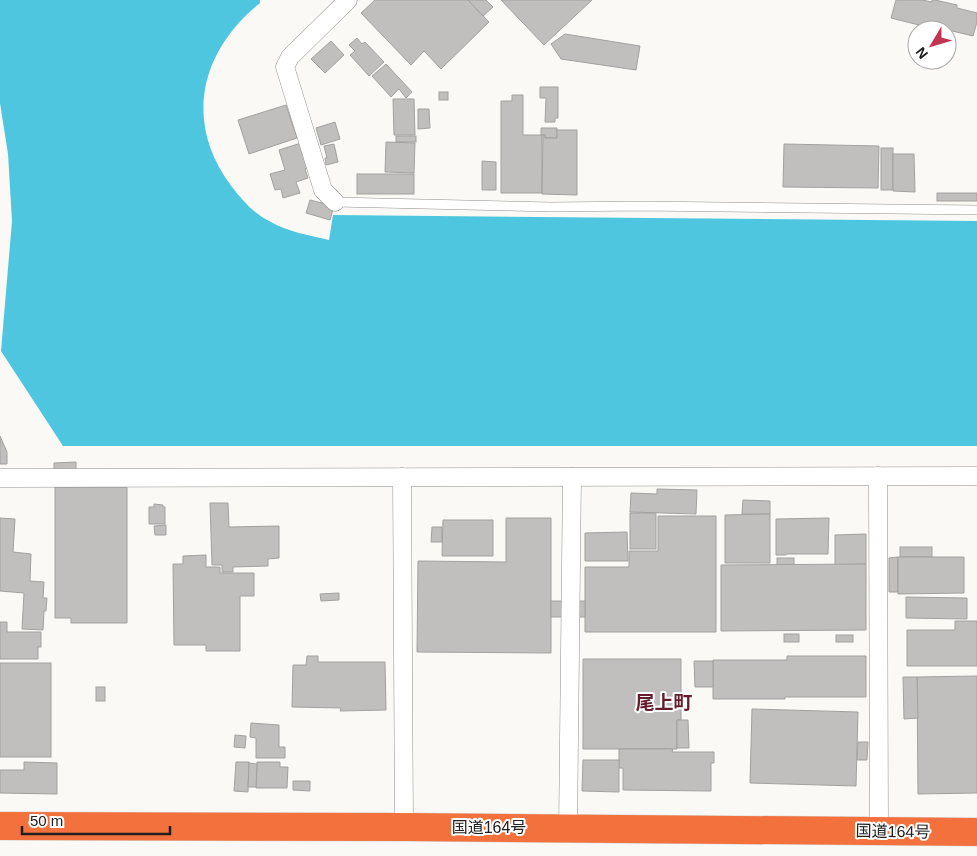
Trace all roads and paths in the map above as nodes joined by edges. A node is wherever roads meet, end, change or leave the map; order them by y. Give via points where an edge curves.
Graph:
1 (348, 0) edge
2 (335, 202) joint
3 (977, 210) edge
4 (402, 476) junction
5 (878, 476) junction
6 (977, 476) edge
7 (572, 477) junction
8 (0, 478) edge
9 (0, 826) edge
10 (404, 827) junction
11 (568, 828) junction
12 (879, 831) junction
13 (977, 832) edge

1 - 2 street via 290,57 285,66 323,190
2 - 3 lane
4 - 7 street
4 - 8 street
4 - 10 street
5 - 6 street
5 - 7 street
5 - 12 street
7 - 11 street
9 - 10 highway, 国道164号
10 - 11 highway, 国道164号
11 - 12 highway, 国道164号
12 - 13 highway, 国道164号

